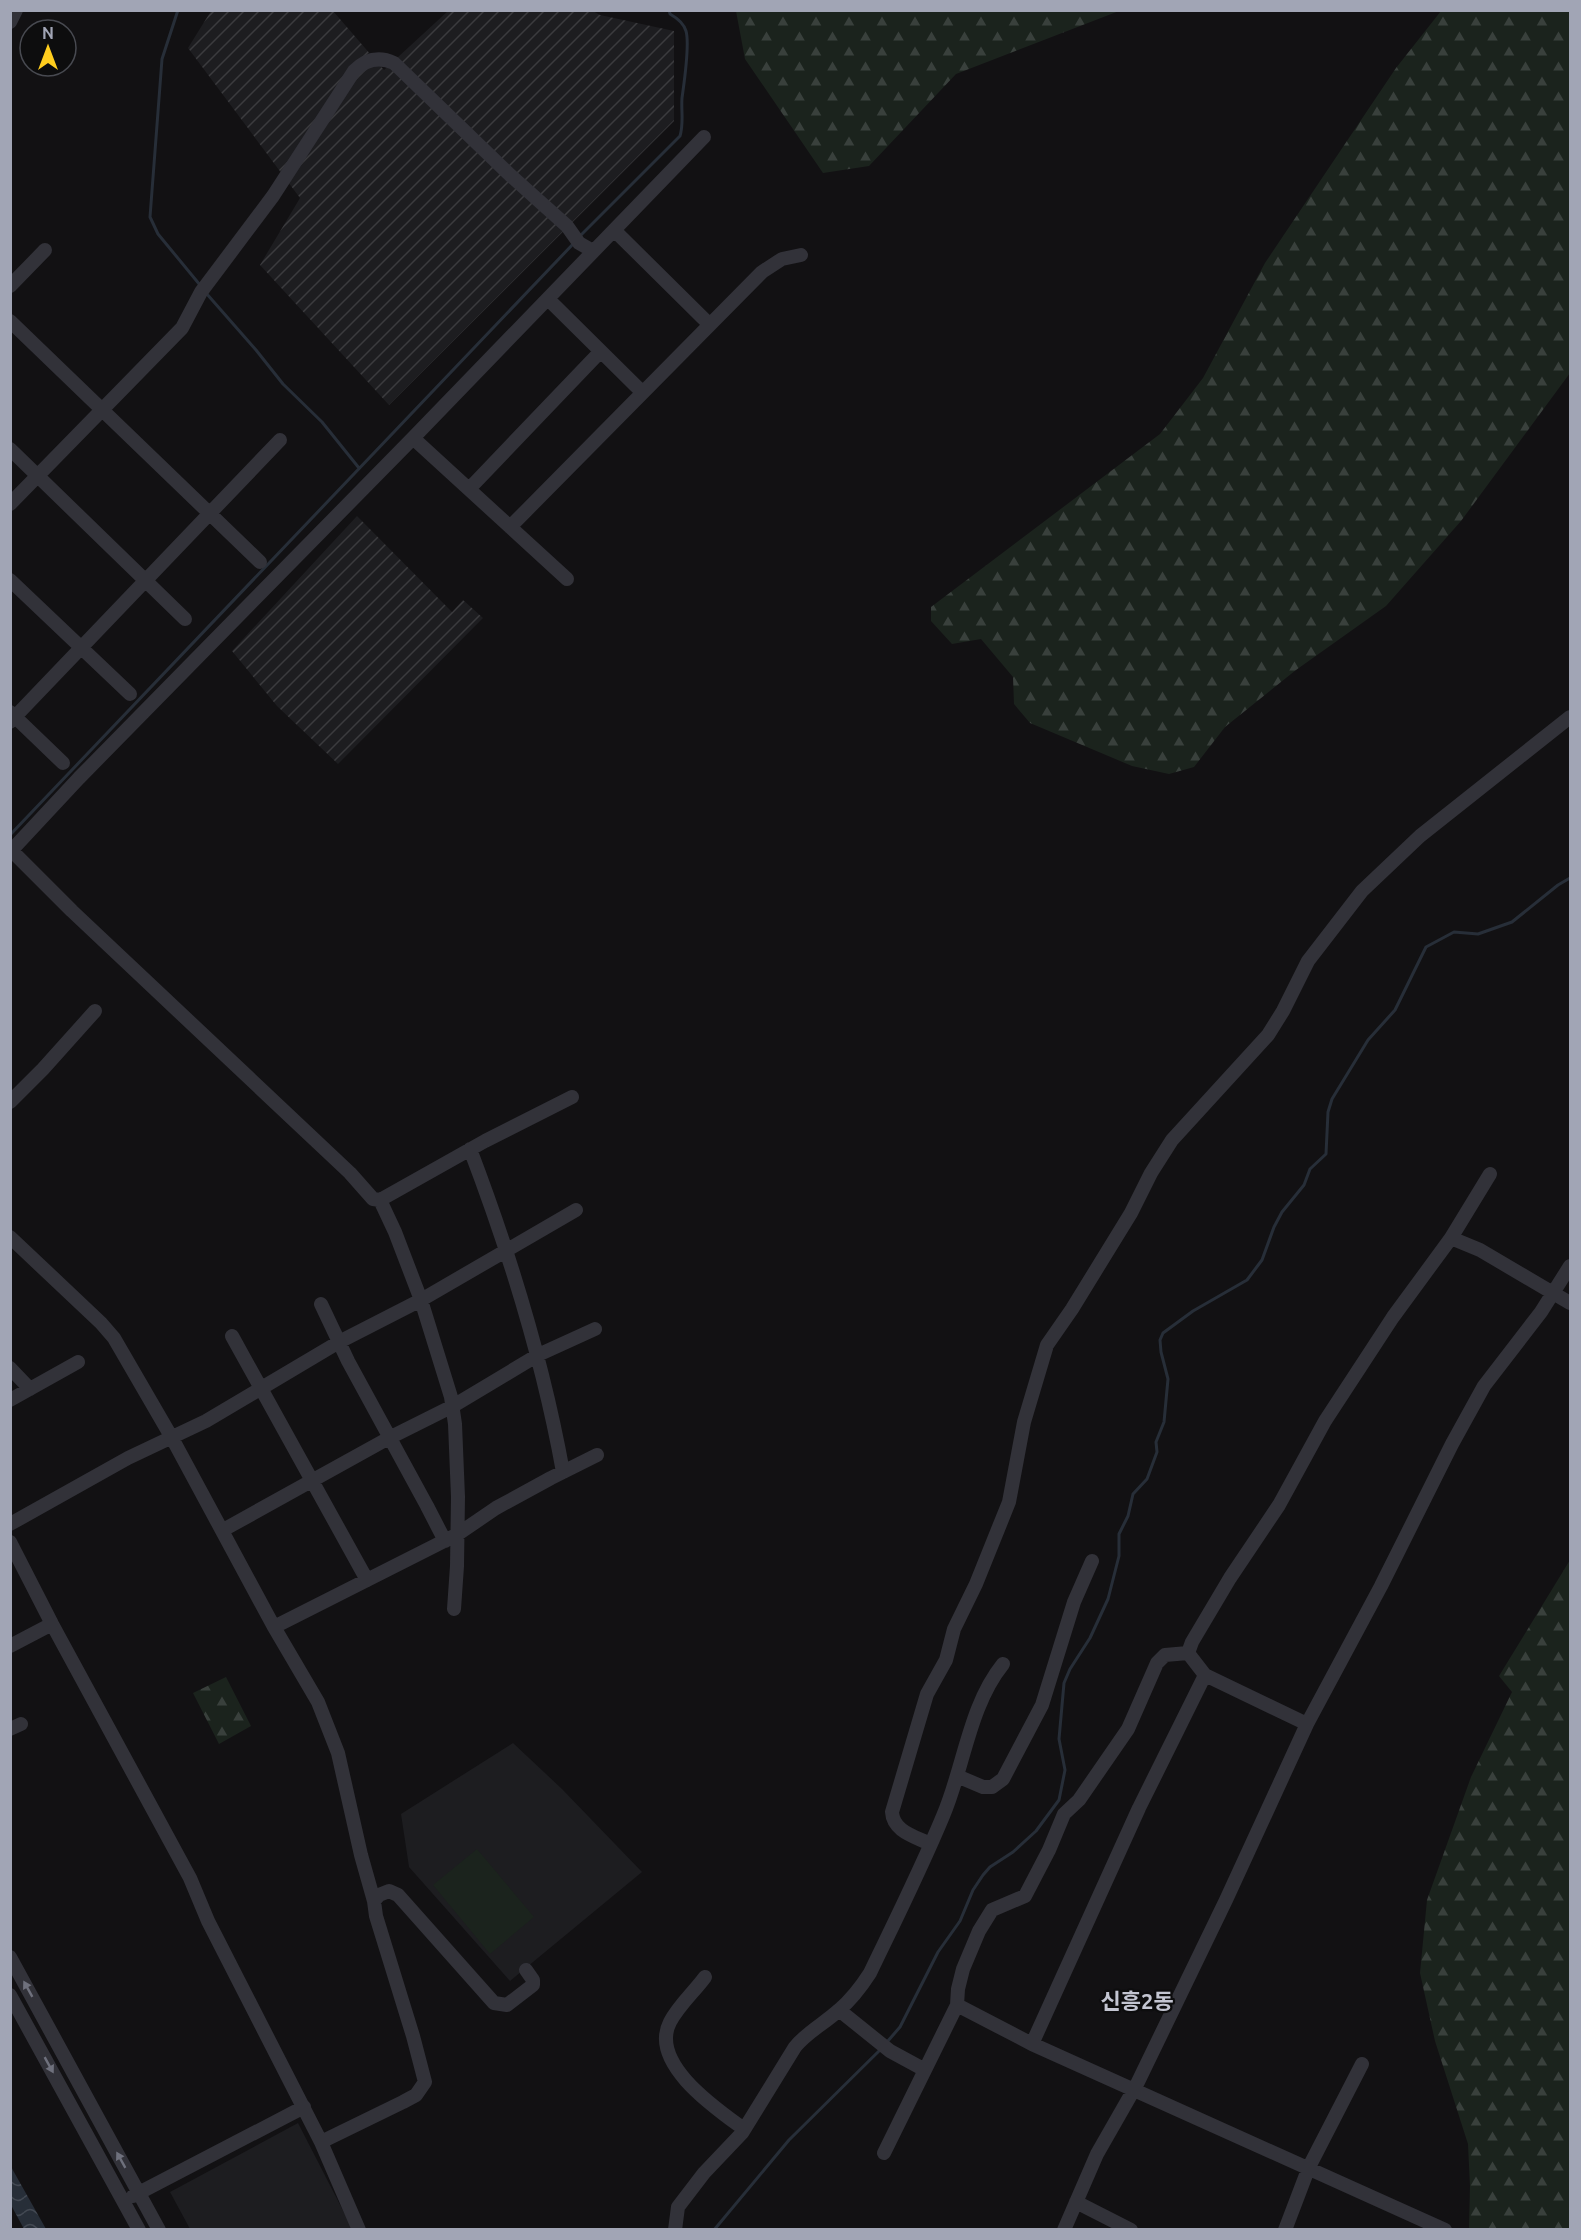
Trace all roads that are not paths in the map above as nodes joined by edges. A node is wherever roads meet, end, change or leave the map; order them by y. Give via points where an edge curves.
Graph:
1 (16, 10) edge
2 (10, 22) edge
3 (704, 136) dead end
4 (614, 230) junction
5 (45, 250) dead end
6 (593, 251) junction
7 (801, 255) dead end
8 (10, 286) edge
9 (548, 299) junction
10 (10, 321) edge
11 (709, 324) junction
12 (600, 352) junction
13 (642, 392) junction
14 (102, 410) junction
15 (413, 438) junction
16 (280, 440) dead end
17 (10, 449) edge
18 (38, 476) junction
19 (470, 489) junction
20 (10, 504) edge
21 (210, 514) junction
22 (510, 527) junction
23 (260, 562) dead end
24 (567, 579) dead end
25 (10, 580) edge
26 (146, 581) junction
27 (185, 619) dead end
28 (80, 647) junction
29 (130, 694) dead end
30 (12, 717) edge
31 (1570, 717) edge
32 (63, 763) dead end
33 (11, 851) edge
34 (95, 1011) dead end
35 (572, 1097) dead end
36 (10, 1102) edge
37 (470, 1149) junction
38 (1490, 1174) dead end
39 (380, 1200) junction
40 (576, 1210) dead end
41 (10, 1237) edge
42 (1451, 1238) junction
43 (507, 1251) junction
44 (1570, 1266) edge
45 (1553, 1293) junction
46 (421, 1300) junction
47 (1570, 1303) edge
48 (321, 1305) dead end
49 (596, 1329) dead end
50 (232, 1336) dead end
51 (339, 1342) junction
52 (538, 1356) junction
53 (78, 1362) dead end
54 (10, 1368) edge
55 (261, 1388) junction
56 (30, 1389) junction
57 (10, 1400) edge
58 (453, 1406) junction
59 (172, 1438) junction
60 (388, 1438) junction
61 (597, 1455) dead end
62 (563, 1472) junction
63 (311, 1481) junction
64 (10, 1524) edge
65 (223, 1530) junction
66 (458, 1534) junction
67 (445, 1541) junction
68 (10, 1542) edge
69 (1092, 1561) dead end
70 (367, 1580) junction
71 (454, 1609) dead end
72 (52, 1624) junction
73 (274, 1628) junction
74 (10, 1646) edge
75 (1188, 1653) junction
76 (1004, 1664) dead end
77 (1205, 1675) junction
78 (1307, 1724) junction
79 (957, 1776) junction
80 (930, 1844) junction
81 (374, 1901) junction
82 (10, 1957) edge
83 (525, 1970) dead end
84 (705, 1977) dead end
85 (10, 1995) edge
86 (957, 2005) junction
87 (839, 2010) junction
88 (1032, 2044) junction
89 (1362, 2064) dead end
90 (925, 2070) junction
91 (1134, 2089) junction
92 (304, 2107) junction
93 (744, 2129) junction
94 (321, 2142) junction
95 (884, 2153) dead end
96 (1309, 2167) junction
97 (139, 2193) junction
98 (124, 2202) junction
99 (1076, 2202) junction
100 (139, 2229) edge
101 (159, 2229) edge
102 (359, 2229) edge
103 (675, 2229) edge
104 (1064, 2229) edge
105 (1131, 2229) edge
106 (1285, 2229) edge
107 (1445, 2229) edge

1 - 2 street
3 - 4 street
4 - 6 street
4 - 11 street
5 - 8 street
6 - 9 street
6 - 14 street via 394,63 374,59 354,71 273,196 204,289 182,328
7 - 11 street via 782,259 762,272
9 - 12 street
9 - 15 street
10 - 14 street
11 - 13 street
12 - 13 street
12 - 19 street
13 - 22 street
14 - 18 street
14 - 21 street
15 - 19 street
15 - 33 street
16 - 21 street
17 - 18 street
18 - 20 street
18 - 26 street
19 - 22 street
21 - 23 street
21 - 26 street
22 - 24 street
25 - 28 street
26 - 27 street
26 - 28 street
28 - 29 street
28 - 30 street
30 - 32 street
31 - 80 street via 1420,836 1362,891 1308,961 1268,1035 1172,1140 1131,1214 1047,1345 1032,1387 1009,1502 954,1629 946,1660 927,1694 892,1812 897,1827
33 - 39 street via 350,1173 373,1200
34 - 36 street
35 - 37 street
37 - 39 street
37 - 43 street
38 - 42 street
39 - 46 street
40 - 43 street
41 - 59 street via 108,1330
42 - 45 street
42 - 75 street via 1325,1421 1280,1504 1225,1587
43 - 46 street
43 - 52 street
44 - 45 street
45 - 47 street
45 - 78 street via 1484,1386
46 - 51 street
46 - 58 street
48 - 51 street
49 - 52 street
50 - 55 street
51 - 55 street
51 - 60 street
52 - 58 street
52 - 62 street
53 - 56 street
54 - 56 street
55 - 59 street
55 - 63 street
56 - 57 street
58 - 60 street
58 - 66 street
59 - 64 street
59 - 65 street
60 - 63 street
60 - 67 street
61 - 62 street
62 - 66 street via 496,1508
63 - 65 street
63 - 70 street
65 - 73 street
66 - 67 street
66 - 71 street
67 - 70 street
68 - 72 street
69 - 79 street via 1064,1632 1042,1705 1003,1779 992,1787 983,1787
70 - 73 street
72 - 74 street
72 - 92 street via 190,1878 207,1921
73 - 81 street via 329,1726
75 - 77 street
75 - 86 street via 1165,1655 1157,1663 1128,1730 1079,1800 1064,1814 1025,1896 992,1910 963,1969
76 - 79 street via 984,1695
77 - 78 street
77 - 88 street via 1143,1798
78 - 91 street
79 - 80 street
80 - 87 street via 870,1973
81 - 83 street via 379,1895 394,1892 500,2006 514,2002 533,1985
81 - 94 street via 424,2082 416,2095
97 -> 82 street
84 - 93 street via 669,2023 666,2046 675,2066 692,2087
85 -> 98 street
86 - 88 street
86 - 90 street
87 - 90 street via 890,2051
87 - 93 street via 802,2038
88 - 91 street
89 - 96 street
90 - 95 street
91 - 96 street
91 - 99 street via 1097,2154
92 - 94 street
92 - 97 street
93 - 103 street via 678,2207
94 - 102 street
96 - 106 street
96 - 107 street
97 - 98 street
97 - 101 street
98 - 100 street
99 - 104 street
99 - 105 street

